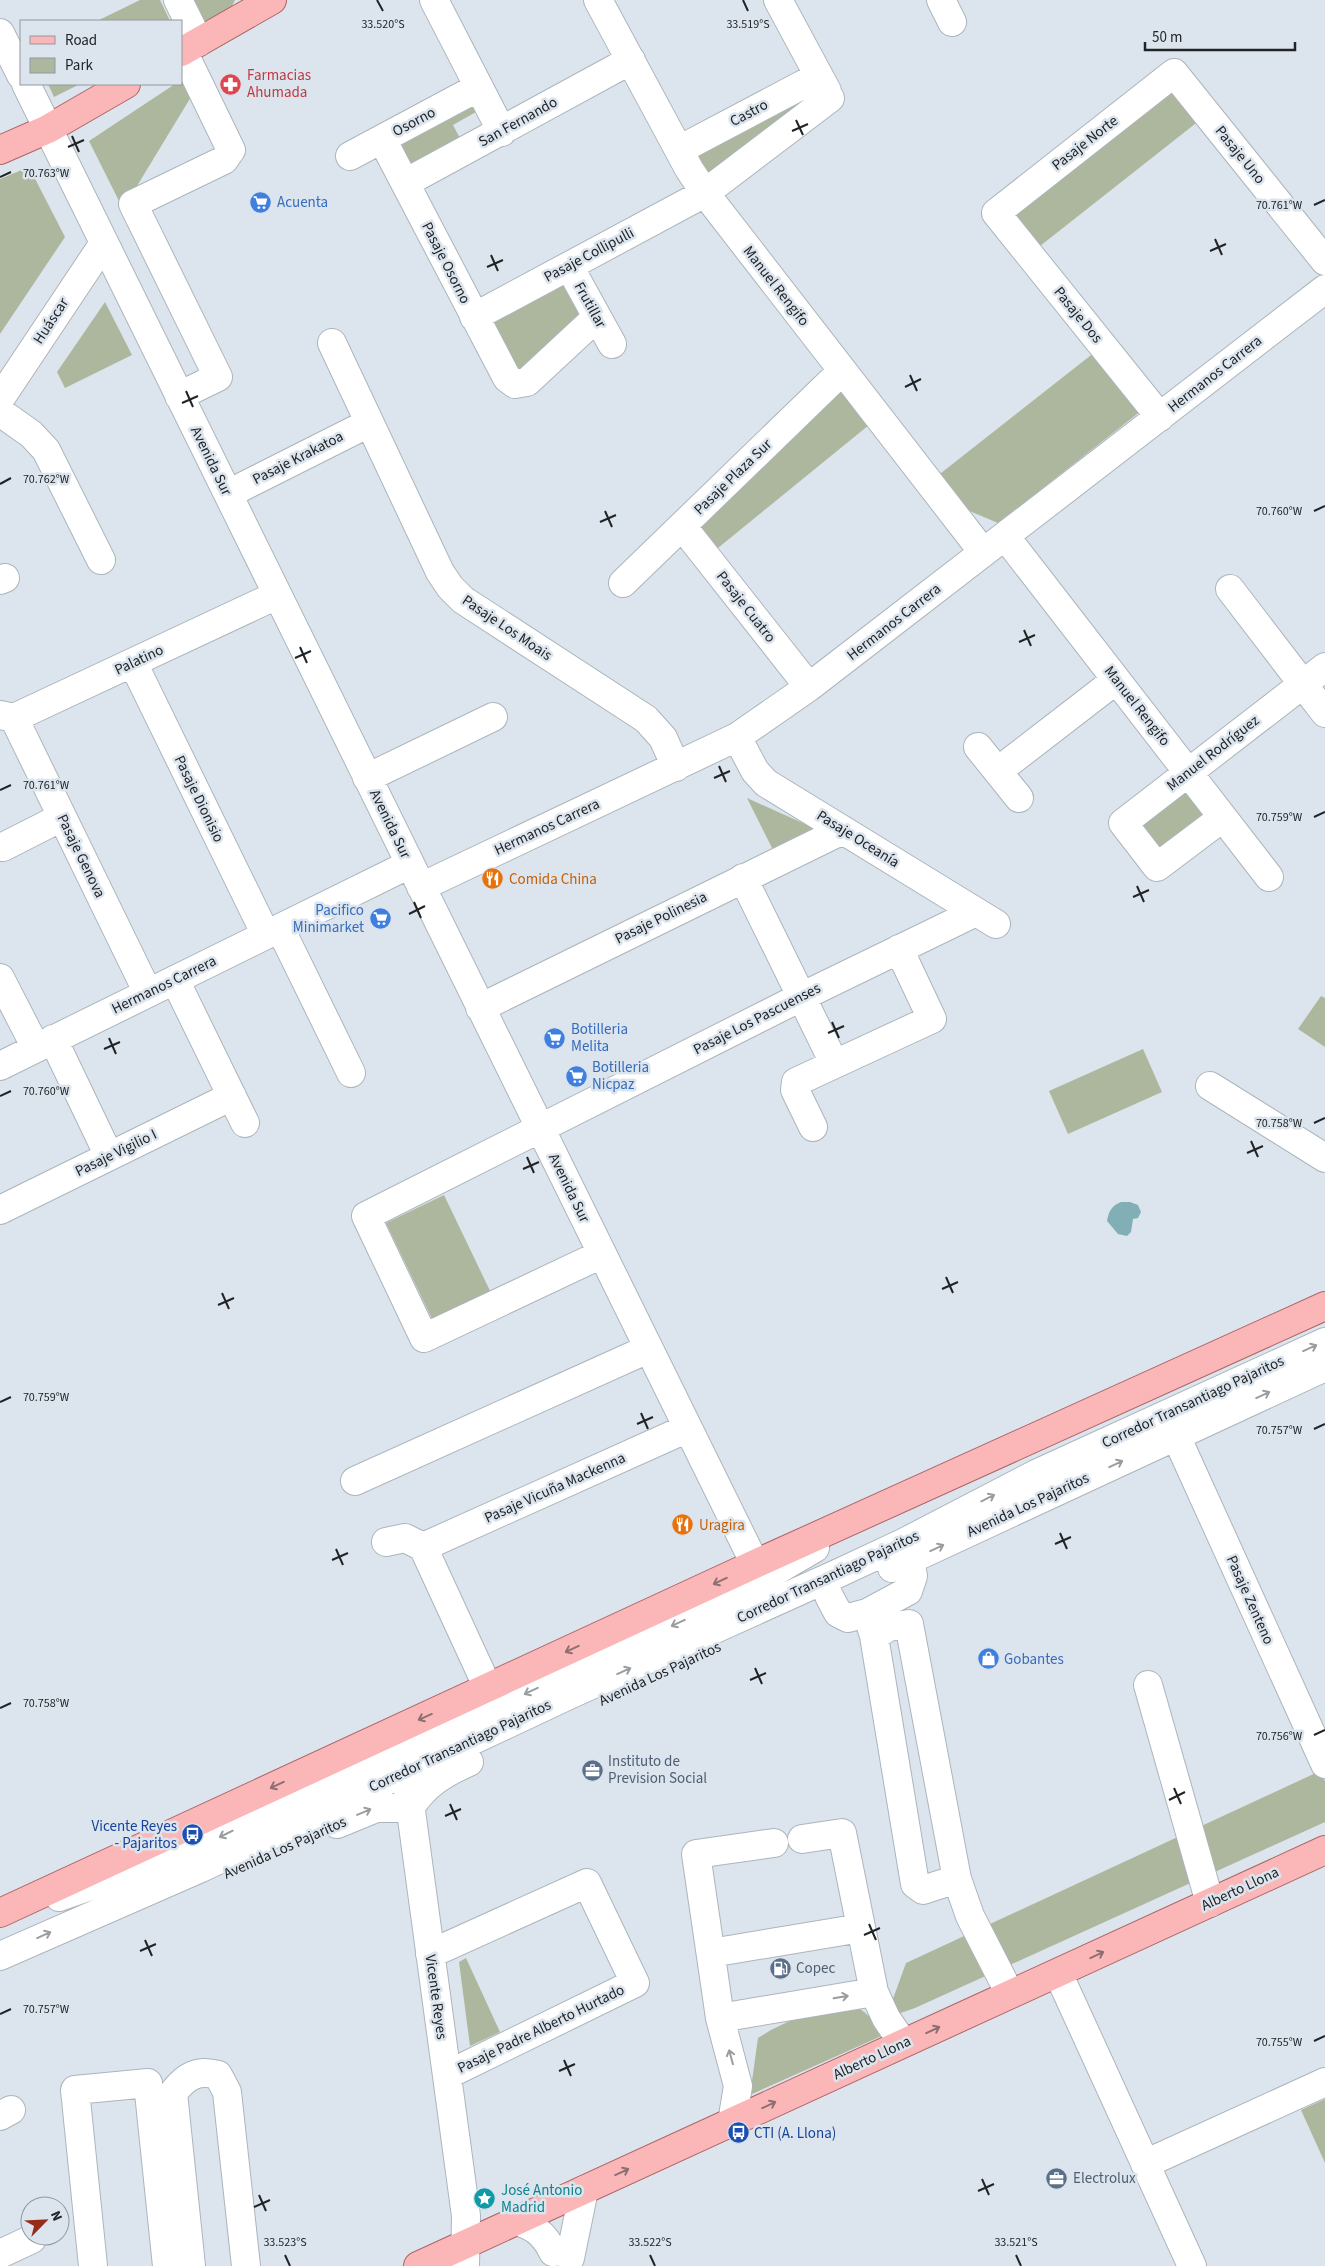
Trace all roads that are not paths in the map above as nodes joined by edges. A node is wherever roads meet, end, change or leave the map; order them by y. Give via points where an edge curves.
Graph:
1 (178, 0) edge
2 (272, 0) edge
3 (434, 0) edge
4 (598, 0) edge
5 (778, 0) edge
6 (243, 9) edge
7 (0, 32) edge
8 (188, 49) edge
9 (631, 60) junction
10 (20, 73) edge
11 (1174, 73) joint
12 (26, 85) edge
13 (124, 85) edge
14 (479, 87) junction
15 (829, 95) junction
16 (48, 129) junction
17 (502, 132) junction
18 (382, 139) junction
19 (0, 150) edge
20 (679, 150) junction
21 (350, 156) dead end
22 (404, 183) junction
23 (705, 193) junction
24 (996, 212) joint
25 (104, 243) junction
26 (1325, 261) edge
27 (569, 266) junction
28 (1325, 289) edge
29 (474, 317) junction
30 (597, 317) junction
31 (332, 343) dead end
32 (612, 344) dead end
33 (842, 371) junction
34 (179, 396) junction
35 (0, 399) edge
36 (0, 412) edge
37 (1160, 416) junction
38 (369, 422) junction
39 (228, 494) junction
40 (682, 526) junction
41 (1005, 536) junction
42 (983, 552) junction
43 (101, 560) dead end
44 (623, 583) dead end
45 (1230, 589) dead end
46 (278, 595) junction
47 (133, 663) junction
48 (1325, 667) edge
49 (1116, 680) junction
50 (1303, 684) junction
51 (809, 687) junction
52 (1325, 713) edge
53 (7, 717) edge
54 (492, 717) dead end
55 (737, 737) junction
56 (978, 747) dead end
57 (676, 767) junction
58 (998, 771) junction
59 (1188, 772) junction
60 (367, 778) junction
61 (1019, 798) dead end
62 (62, 817) junction
63 (1222, 818) junction
64 (842, 830) junction
65 (3, 847) dead end
66 (415, 876) junction
67 (1269, 877) dead end
68 (742, 878) junction
69 (986, 918) joint
70 (273, 932) junction
71 (899, 949) junction
72 (0, 978) edge
73 (175, 980) junction
74 (148, 993) junction
75 (801, 997) junction
76 (480, 1008) junction
77 (45, 1044) junction
78 (834, 1063) junction
79 (0, 1066) edge
80 (351, 1073) dead end
81 (1210, 1086) dead end
82 (232, 1096) junction
83 (245, 1123) dead end
84 (813, 1127) dead end
85 (540, 1129) junction
86 (109, 1156) junction
87 (1325, 1158) edge
88 (0, 1210) edge
89 (602, 1254) junction
90 (1325, 1306) edge
91 (1325, 1320) edge
92 (1325, 1342) edge
93 (648, 1349) junction
94 (1325, 1367) edge
95 (688, 1428) junction
96 (1176, 1436) junction
97 (355, 1481) dead end
98 (386, 1542) dead end
99 (423, 1547) junction
100 (910, 1560) junction
101 (755, 1564) junction
102 (829, 1596) junction
103 (871, 1625) junction
104 (1148, 1685) dead end
105 (488, 1688) junction
106 (395, 1753) junction
107 (1325, 1764) edge
108 (410, 1808) junction
109 (802, 1839) dead end
110 (774, 1843) dead end
111 (1325, 1850) edge
112 (957, 1880) junction
113 (1210, 1903) junction
114 (0, 1913) edge
115 (0, 1923) edge
116 (861, 1928) junction
117 (711, 1953) junction
118 (430, 1954) junction
119 (0, 1956) edge
120 (1058, 1972) junction
121 (0, 1976) edge
122 (874, 1992) junction
123 (1010, 1994) junction
124 (720, 2018) junction
125 (904, 2043) junction
126 (447, 2075) junction
127 (1325, 2082) edge
128 (732, 2122) junction
129 (1146, 2164) junction
130 (584, 2190) junction
131 (515, 2221) junction
132 (20, 2245) edge
133 (0, 2254) edge
134 (466, 2255) edge
135 (93, 2266) edge
136 (167, 2266) edge
137 (191, 2266) edge
138 (246, 2266) edge
139 (418, 2266) edge
140 (1192, 2266) edge

1 - 8 street
2 - 6 main road
3 - 14 street
4 - 9 street, Manuel Rengifo
5 - 15 street
6 - 8 main road
7 - 10 street
8 - 34 street via 231,150 224,160 133,204 218,377
9 - 17 street, San Fernando
9 - 20 street, Manuel Rengifo
11 - 24 street, Pasaje Norte
11 - 26 street, Pasaje Uno
12 - 16 street, Avenida Sur
13 - 16 main road
14 - 17 street
14 - 18 street, Osorno
15 - 20 street, Castro
15 - 23 street, Pasaje Collipulli
16 - 19 main road
16 - 25 street, Avenida Sur
17 - 22 street, San Fernando
18 - 21 street, Osorno
18 - 22 street, Pasaje Osorno
20 - 23 street, Manuel Rengifo
22 - 29 street, Pasaje Osorno
23 - 27 street, Pasaje Collipulli
23 - 33 street, Manuel Rengifo
24 - 37 street, Pasaje Dos
25 - 34 street, Avenida Sur
25 - 35 street, Huáscar
27 - 29 street, Pasaje Collipulli
27 - 30 street, Frutillar
28 - 37 street, Hermanos Carrera
29 - 30 street, Pasaje Osorno via 502,370 515,384 527,382
30 - 32 street, Frutillar
31 - 38 street, Pasaje Los Moais
33 - 40 street, Pasaje Plaza Sur
33 - 42 street, Manuel Rengifo
34 - 39 street, Avenida Sur
36 - 43 street via 31,434 46,450
37 - 41 street, Hermanos Carrera
38 - 39 street, Pasaje Krakatoa
38 - 57 street, Pasaje Los Moais via 450,587 463,600 646,719 663,738
39 - 46 street, Avenida Sur
40 - 44 street, Pasaje Plaza Sur
40 - 51 street, Pasaje Cuatro
41 - 42 street, Hermanos Carrera
41 - 49 street, Manuel Rengifo
42 - 51 street, Hermanos Carrera
45 - 50 street
46 - 47 street, Palatino
46 - 60 street, Avenida Sur
47 - 53 street, Palatino
47 - 70 street, Pasaje Dionisio
48 - 50 street, Manuel Rodríguez
49 - 58 street
49 - 59 street, Manuel Rengifo
50 - 52 street
50 - 59 street, Manuel Rodríguez
51 - 55 street, Hermanos Carrera
53 - 62 street, Pasaje Genova
54 - 60 street
55 - 57 street, Hermanos Carrera
55 - 64 street, Pasaje Oceanía via 755,771 766,783
56 - 58 street
57 - 66 street, Hermanos Carrera
58 - 61 street
59 - 63 street, Manuel Rengifo
59 - 63 street, Manuel Rodríguez via 1123,823 1157,868
60 - 66 street, Avenida Sur
62 - 65 street
62 - 74 street, Pasaje Genova
63 - 67 street, Manuel Rengifo
64 - 68 street, Pasaje Polinesia
64 - 69 street, Pasaje Oceanía
66 - 70 street, Hermanos Carrera
66 - 76 street, Avenida Sur
68 - 75 street
68 - 76 street, Pasaje Polinesia
69 - 71 street, Pasaje Los Pascuenses
70 - 73 street, Hermanos Carrera
70 - 80 street, Pasaje Dionisio
71 - 75 street, Pasaje Los Pascuenses
71 - 78 street via 932,1019
72 - 77 street
73 - 74 street, Hermanos Carrera
73 - 82 street
74 - 77 street, Hermanos Carrera
75 - 78 street
75 - 85 street, Pasaje Los Pascuenses
76 - 85 street, Avenida Sur
77 - 79 street, Hermanos Carrera
77 - 86 street
78 - 84 street via 794,1084
81 - 87 street
82 - 83 street
82 - 86 street, Pasaje Vigilio I
85 - 89 street, Avenida Sur
85 - 89 street, Pasaje Los Pascuenses via 366,1216 424,1338
86 - 88 street, Pasaje Vigilio I
89 - 93 street, Avenida Sur
90 - 101 main road
91 -> 106 street, Corredor Transantiago Pajaritos via 1210,1368 813,1549 682,1622
106 -> 92 street, Corredor Transantiago Pajaritos via 903,1543 1036,1474
93 - 95 street, Avenida Sur
93 - 97 street
96 -> 94 street, Avenida Los Pajaritos
95 - 99 street, Pasaje Vicuña Mackenna
95 - 101 street, Avenida Sur
100 -> 96 street, Avenida Los Pajaritos
96 - 107 street, Pasaje Zenteno
98 - 99 street via 405,1538
99 - 105 street
100 - 102 street, Avenida Los Pajaritos
100 - 103 street via 913,1576 908,1591
101 -> 105 main road
102 - 103 street via 838,1612
102 - 108 street, Avenida Los Pajaritos via 447,1772 427,1786
103 - 112 street via 909,1624
103 - 112 street via 915,1884 923,1890
104 - 113 street
105 -> 106 main road
106 - 108 street, Vicente Reyes
106 -> 114 main road
106 -> 115 street, Corredor Transantiago Pajaritos via 175,1859 46,1902
119 -> 106 street, Corredor Transantiago Pajaritos via 200,1868
108 - 118 street, Vicente Reyes
121 -> 108 street, Avenida Los Pajaritos via 367,1811 385,1807
109 - 116 street via 842,1833
110 - 117 street via 696,1854
111 - 113 main road, Alberto Llona
112 - 123 street via 970,1916
120 -> 113 main road, Alberto Llona
116 - 117 street
116 - 122 street
117 - 124 street
118 - 126 street, Vicente Reyes
118 - 126 street, Pasaje Padre Alberto Hurtado via 587,1883 635,1983
120 - 123 main road, Alberto Llona
120 - 129 street
124 -> 122 street
122 - 125 street via 886,2018
125 -> 123 main road, Alberto Llona
128 -> 124 street via 738,2086
128 -> 125 main road, Alberto Llona
126 - 134 street, Vicente Reyes via 465,2207
127 - 129 street
130 -> 128 main road, Alberto Llona
129 - 140 street
130 - 131 main road, Alberto Llona
130 - 131 street via 562,2255 533,2227
131 - 134 main road, Alberto Llona
132 - 133 street
134 - 139 main road, Alberto Llona
135 - 136 street via 75,2090 148,2083
137 - 138 street via 173,2093 188,2078 204,2071 218,2075 227,2092

